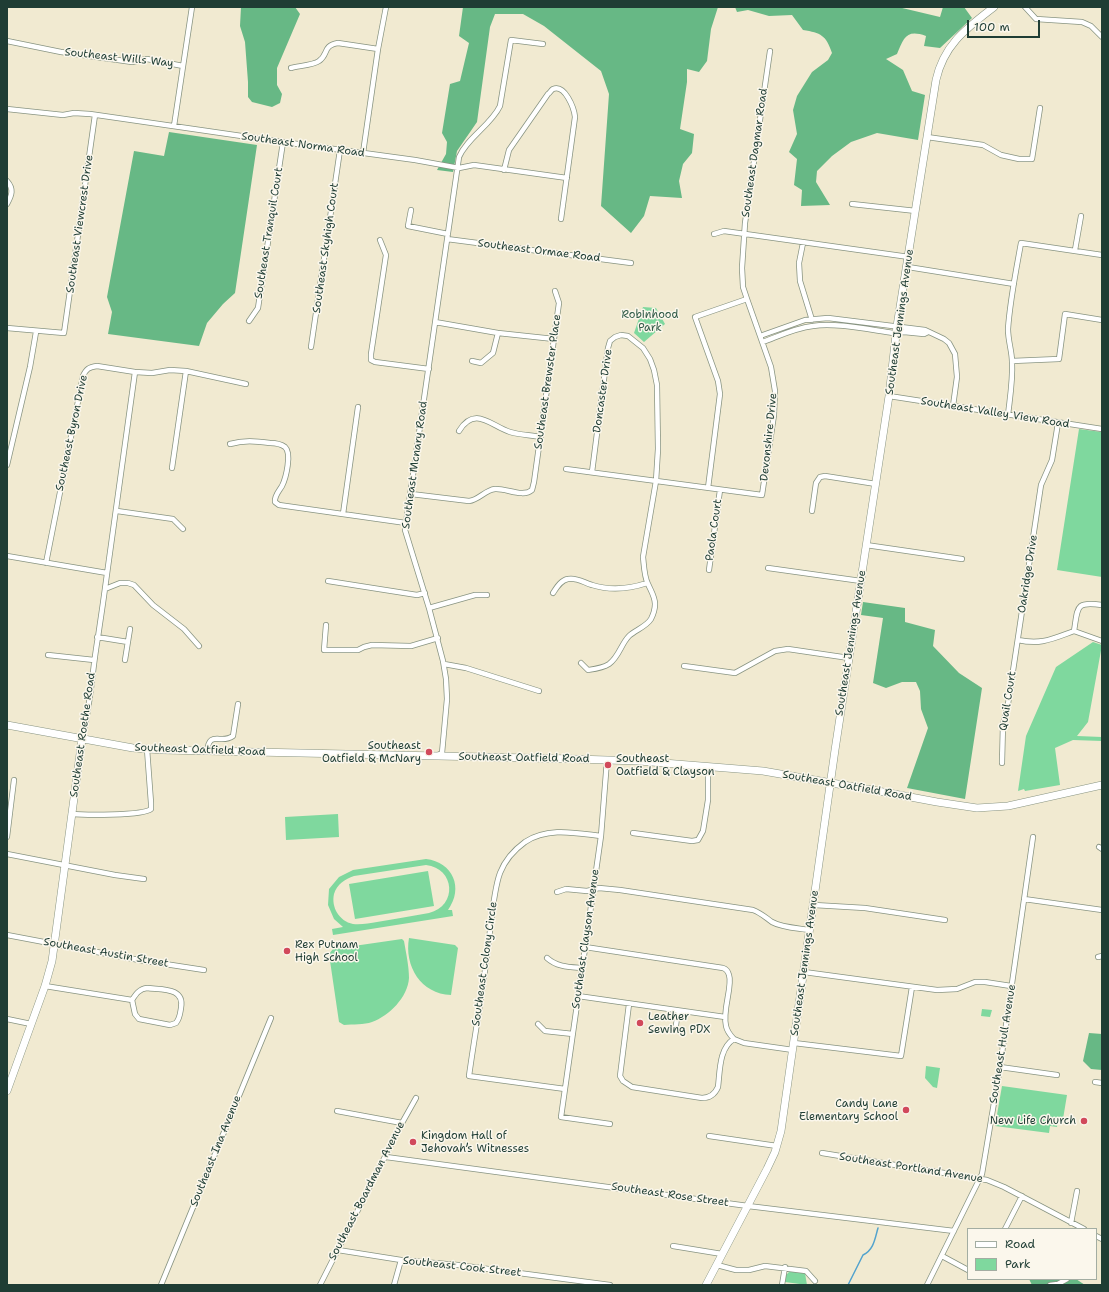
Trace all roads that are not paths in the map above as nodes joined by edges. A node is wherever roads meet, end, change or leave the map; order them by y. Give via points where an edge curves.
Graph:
1 (192, 7) edge
2 (386, 7) edge
3 (994, 7) edge
4 (1025, 7) edge
5 (1102, 37) edge
6 (7, 40) edge
7 (543, 44) dead end
8 (378, 49) junction
9 (770, 51) dead end
10 (183, 66) junction
11 (291, 68) dead end
12 (1040, 108) dead end
13 (7, 109) edge
14 (95, 115) junction
15 (174, 126) junction
16 (927, 137) junction
17 (283, 142) junction
18 (340, 150) junction
19 (363, 153) junction
20 (459, 168) junction
21 (504, 170) junction
22 (567, 178) junction
23 (7, 181) edge
24 (7, 204) edge
25 (852, 204) dead end
26 (411, 210) dead end
27 (916, 211) junction
28 (1081, 216) dead end
29 (561, 219) dead end
30 (448, 234) junction
31 (714, 234) dead end
32 (745, 234) junction
33 (448, 239) junction
34 (380, 240) dead end
35 (803, 243) junction
36 (1075, 250) junction
37 (1102, 255) edge
38 (909, 257) junction
39 (632, 263) dead end
40 (908, 267) junction
41 (1014, 284) junction
42 (555, 291) dead end
43 (747, 299) junction
44 (812, 319) junction
45 (1102, 320) edge
46 (249, 321) dead end
47 (435, 322) junction
48 (814, 325) junction
49 (7, 328) edge
50 (897, 329) junction
51 (36, 332) junction
52 (498, 333) junction
53 (760, 336) junction
54 (554, 339) junction
55 (763, 342) junction
56 (311, 347) dead end
57 (1012, 360) junction
58 (472, 361) dead end
59 (429, 369) junction
60 (186, 371) junction
61 (135, 372) junction
62 (246, 384) dead end
63 (889, 396) junction
64 (953, 406) junction
65 (358, 407) dead end
66 (1008, 415) junction
67 (1058, 423) junction
68 (1102, 429) edge
69 (459, 431) dead end
70 (541, 437) junction
71 (230, 444) dead end
72 (7, 465) edge
73 (172, 468) dead end
74 (566, 469) dead end
75 (592, 472) junction
76 (656, 481) junction
77 (876, 484) junction
78 (708, 488) junction
79 (720, 490) junction
80 (411, 494) junction
81 (117, 511) junction
82 (812, 511) dead end
83 (343, 514) junction
84 (406, 524) junction
85 (183, 529) dead end
86 (866, 545) junction
87 (7, 556) edge
88 (962, 559) dead end
89 (46, 563) junction
90 (768, 568) dead end
91 (709, 570) dead end
92 (107, 573) junction
93 (328, 581) dead end
94 (861, 581) junction
95 (647, 583) junction
96 (105, 589) junction
97 (425, 593) junction
98 (553, 593) dead end
99 (487, 595) dead end
100 (1102, 605) edge
101 (429, 608) junction
102 (326, 625) dead end
103 (130, 629) dead end
104 (1074, 630) junction
105 (97, 638) junction
106 (438, 638) junction
107 (1018, 640) junction
108 (1102, 640) edge
109 (128, 642) junction
110 (199, 646) dead end
111 (48, 655) dead end
112 (849, 658) junction
113 (94, 660) junction
114 (125, 660) dead end
115 (581, 663) dead end
116 (444, 664) junction
117 (684, 666) dead end
118 (539, 691) dead end
119 (238, 704) dead end
120 (7, 725) edge
121 (82, 738) junction
122 (147, 749) junction
123 (207, 752) junction
124 (436, 756) junction
125 (607, 760) junction
126 (1002, 763) dead end
127 (708, 766) junction
128 (14, 780) dead end
129 (830, 783) junction
130 (1102, 785) edge
131 (72, 814) junction
132 (633, 833) dead end
133 (601, 836) junction
134 (7, 837) edge
135 (1032, 837) dead end
136 (7, 854) edge
137 (65, 864) junction
138 (144, 878) dead end
139 (593, 890) junction
140 (557, 892) dead end
141 (1024, 899) junction
142 (814, 905) junction
143 (1102, 910) edge
144 (945, 920) dead end
145 (810, 930) junction
146 (7, 935) edge
147 (54, 944) junction
148 (585, 948) junction
149 (547, 958) dead end
150 (582, 968) junction
151 (204, 970) dead end
152 (804, 972) junction
153 (45, 986) junction
154 (1011, 986) junction
155 (912, 987) junction
156 (578, 996) junction
157 (132, 1000) junction
158 (629, 1004) junction
159 (678, 1011) junction
160 (725, 1017) junction
161 (271, 1018) dead end
162 (7, 1019) edge
163 (31, 1024) junction
164 (538, 1024) dead end
165 (676, 1025) dead end
166 (572, 1034) junction
167 (734, 1039) junction
168 (794, 1047) junction
169 (1000, 1067) junction
170 (1057, 1075) dead end
171 (1095, 1082) dead end
172 (1102, 1083) edge
173 (565, 1089) junction
174 (7, 1091) edge
175 (416, 1098) dead end
176 (337, 1112) dead end
177 (402, 1123) junction
178 (610, 1124) dead end
179 (709, 1136) dead end
180 (777, 1146) junction
181 (822, 1154) dead end
182 (386, 1157) junction
183 (981, 1179) junction
184 (1077, 1191) dead end
185 (1022, 1196) junction
186 (748, 1206) junction
187 (1071, 1223) junction
188 (1006, 1228) edge
189 (1082, 1228) edge
190 (954, 1231) junction
191 (674, 1246) dead end
192 (338, 1250) junction
193 (722, 1254) junction
194 (942, 1256) junction
195 (400, 1260) junction
196 (717, 1265) junction
197 (785, 1268) junction
198 (967, 1269) edge
199 (1065, 1280) edge
200 (815, 1281) dead end
201 (162, 1285) edge
202 (320, 1285) edge
203 (394, 1285) edge
204 (607, 1285) edge
205 (706, 1285) edge
206 (782, 1285) edge
207 (927, 1285) edge
208 (1050, 1285) edge

1 - 10 street
2 - 8 street
3 - 16 main road, Southeast Jennings Avenue via 962,33 944,58 936,80
4 - 5 street via 1036,19 1082,22 1091,26
6 - 10 street, Southeast Wills Way via 61,52 132,62 147,59
7 - 20 street, Southeast Mcnary Road via 511,40 500,106 461,153
8 - 11 street via 333,44 318,62
8 - 19 street
9 - 32 street, Southeast Dagmar Road
10 - 15 street
12 - 16 street via 1032,159 1019,159 1001,154 983,145
13 - 14 street, Southeast Norma Road via 63,115
14 - 15 street, Southeast Norma Road
14 - 51 street, Southeast Viewcrest Drive via 64,333
15 - 17 street, Southeast Norma Road
16 - 27 main road, Southeast Jennings Avenue
17 - 18 street, Southeast Norma Road
17 - 46 street, Southeast Tranquil Court via 258,308
18 - 19 street, Southeast Norma Road
18 - 56 street, Southeast Skyhigh Court
19 - 20 street, Southeast Norma Road
20 - 21 street, Southeast Norma Road via 474,165
20 - 30 street, Southeast Mcnary Road
21 - 22 street, Southeast Norma Road
21 - 22 street via 509,150 553,89 560,89 574,109 575,117
22 - 29 street
23 - 24 street via 12,191
25 - 27 street
26 - 30 street via 408,226
27 - 38 main road, Southeast Jennings Avenue
28 - 36 street
30 - 33 street, Southeast Mcnary Road
31 - 32 street via 724,231
32 - 35 street, Southeast Dagmar Road
32 - 43 street, Devonshire Drive via 742,268 743,287
33 - 39 street, Southeast Ormae Road
33 - 47 street, Southeast Mcnary Road
34 - 59 street via 386,255 371,360
35 - 38 street, Southeast Dagmar Road
35 - 44 street via 799,263 800,280
36 - 37 street
36 - 41 street via 1021,243
38 - 40 main road, Southeast Jennings Avenue
40 - 41 street
40 - 50 main road, Southeast Jennings Avenue
41 - 57 street via 1008,330
42 - 54 street, Southeast Brewster Place via 559,303
43 - 53 street, Devonshire Drive
43 - 78 street via 695,317 718,381 720,394
44 - 48 street
44 - 50 street via 828,318
44 - 53 street
45 - 57 street via 1065,314 1059,359
47 - 52 street
47 - 59 street, Southeast Mcnary Road
48 - 50 street
48 - 55 street
49 - 51 street
50 - 63 main road, Southeast Jennings Avenue
50 - 64 street via 924,334 928,332 949,343 955,354 957,377
51 - 72 street
52 - 54 street
52 - 58 street via 493,353 481,363
53 - 55 street, Devonshire Drive
54 - 70 street, Southeast Brewster Place
55 - 79 street, Devonshire Drive via 771,367 775,398 762,495
57 - 66 street via 1013,380
59 - 80 street, Southeast Mcnary Road
60 - 61 street, Southeast Byron Drive
60 - 62 street, Southeast Byron Drive
60 - 73 street
61 - 81 street, Southeast Roethe Road
61 - 89 street, Southeast Byron Drive via 97,366 86,370 83,376
63 - 64 street, Southeast Valley View Road
63 - 77 main road, Southeast Jennings Avenue
64 - 66 street, Southeast Valley View Road
65 - 83 street
66 - 67 street, Southeast Valley View Road
67 - 68 street, Southeast Valley View Road
67 - 107 street, Oakridge Drive via 1052,460 1041,484
69 - 70 street via 468,421 475,418 511,432
70 - 80 street, Southeast Brewster Place via 533,487 528,492 494,489 469,501
71 - 83 street via 249,440 285,447 288,460 286,476 275,499 276,502 283,506
74 - 75 street, Devonshire Drive
75 - 76 street, Devonshire Drive
75 - 76 street, Doncaster Drive via 608,348 610,341 622,335 628,336 643,348 654,370 658,429
76 - 78 street, Devonshire Drive
76 - 95 street via 643,556
77 - 82 street via 820,477 816,483
77 - 86 main road, Southeast Jennings Avenue
78 - 79 street, Devonshire Drive
79 - 91 street, Paola Court
80 - 84 street, Southeast Mcnary Road
81 - 85 street via 173,520
81 - 92 street, Southeast Roethe Road
83 - 84 street
84 - 97 street, Southeast Mcnary Road via 406,536
86 - 88 street
86 - 94 main road, Southeast Jennings Avenue
87 - 89 street
89 - 92 street
90 - 94 street
92 - 96 street, Southeast Roethe Road
93 - 97 street via 418,595
94 - 112 main road, Southeast Jennings Avenue
95 - 98 street via 636,587 609,589 577,579 567,579 561,582
95 - 115 street via 654,597 655,606 650,621 630,635 609,664 588,670
96 - 105 street, Southeast Roethe Road
96 - 110 street via 120,583 134,585 153,605 184,629
97 - 101 street, Southeast Mcnary Road
99 - 101 street via 475,595
100 - 104 street via 1084,603 1080,606
101 - 106 street, Southeast Mcnary Road
102 - 106 street via 324,650 358,650 372,645 411,646
103 - 109 street
104 - 107 street via 1041,642
104 - 108 street
105 - 109 street
105 - 113 street, Southeast Roethe Road
106 - 116 street, Southeast Mcnary Road
107 - 126 street, Quail Court via 1003,724
109 - 114 street
111 - 113 street
112 - 117 street via 788,649 775,651 735,673
112 - 129 main road, Southeast Jennings Avenue
113 - 121 street, Southeast Roethe Road
116 - 118 street via 466,668
116 - 124 street, Southeast Mcnary Road via 447,699 442,753
119 - 123 street via 233,736 228,739 210,740
120 - 121 main road, Southeast Oatfield Road
121 - 122 main road, Southeast Oatfield Road
121 - 131 main road, Southeast Roethe Road
122 - 123 main road, Southeast Oatfield Road
122 - 131 street via 151,803 148,812
123 - 124 main road, Southeast Oatfield Road
124 - 125 main road, Southeast Oatfield Road
125 - 127 main road, Southeast Oatfield Road
125 - 133 street, Southeast Clayson Avenue
127 - 129 main road, Southeast Oatfield Road via 763,771
127 - 132 street via 708,800 703,831 698,840
128 - 134 street
129 - 130 main road, Southeast Oatfield Road via 977,808 1000,807
129 - 142 main road, Southeast Jennings Avenue
131 - 137 main road, Southeast Roethe Road
133 - 139 street, Southeast Clayson Avenue
133 - 173 street, Southeast Colony Circle via 559,831 532,838 518,847 500,873 469,1076
135 - 141 street, Southeast Hull Avenue
136 - 137 street
137 - 138 street
137 - 147 main road, Southeast Roethe Road
139 - 140 street via 566,889
139 - 145 street via 620,890 753,910 780,925
139 - 148 street, Southeast Clayson Avenue
141 - 143 street
141 - 154 street, Southeast Hull Avenue
142 - 144 street via 865,908
142 - 145 main road, Southeast Jennings Avenue
145 - 152 main road, Southeast Jennings Avenue
146 - 147 street, Southeast Austin Street
147 - 151 street, Southeast Austin Street
147 - 153 main road, Southeast Roethe Road
148 - 150 street, Southeast Clayson Avenue
148 - 160 street via 723,968 727,970 730,978
149 - 150 street via 553,964
150 - 156 street, Southeast Clayson Avenue
152 - 155 street
152 - 168 main road, Southeast Jennings Avenue
153 - 157 street
153 - 163 main road, Southeast Roethe Road
154 - 155 street via 975,982 948,990
154 - 169 street, Southeast Hull Avenue
155 - 168 street via 901,1056
156 - 158 street
156 - 166 street, Southeast Clayson Avenue
157 - 157 street via 135,1014 139,1019 170,1025 180,1018 182,999 174,991 146,988
158 - 159 street
158 - 167 street via 620,1076 632,1087 702,1098 710,1096 718,1087 724,1049 728,1042
159 - 160 street
159 - 165 street
160 - 167 street via 727,1030
161 - 201 street, Southeast Ina Avenue
162 - 163 street
163 - 174 main road, Southeast Roethe Road
164 - 166 street via 545,1031
166 - 173 street, Southeast Clayson Avenue
167 - 168 street via 744,1043
168 - 180 main road, Southeast Jennings Avenue
169 - 170 street
169 - 183 street, Southeast Hull Avenue
171 - 172 street
173 - 178 street, Southeast Clayson Avenue via 561,1117
175 - 177 street, Southeast Boardman Avenue
176 - 177 street
177 - 182 street, Southeast Boardman Avenue
179 - 180 street
180 - 186 main road, Southeast Jennings Avenue
181 - 183 street, Southeast Portland Avenue
182 - 186 street, Southeast Rose Street
182 - 192 street, Southeast Boardman Avenue
183 - 185 street, Southeast Portland Avenue
183 - 190 street, Southeast Hull Avenue
184 - 187 street
185 - 187 street, Southeast Portland Avenue
185 - 188 street
186 - 190 street, Southeast Rose Street
186 - 193 main road, Southeast Jennings Avenue
187 - 189 street, Southeast Portland Avenue
190 - 194 street, Southeast Hull Avenue
191 - 193 street
192 - 195 street, Southeast Cook Street
192 - 202 street, Southeast Boardman Avenue
193 - 196 main road, Southeast Jennings Avenue
194 - 198 street
194 - 207 street, Southeast Hull Avenue
195 - 203 street
195 - 204 street, Southeast Cook Street
196 - 197 street via 736,1270 765,1266
196 - 205 main road, Southeast Jennings Avenue
197 - 200 street via 806,1271
197 - 206 street
199 - 208 street

